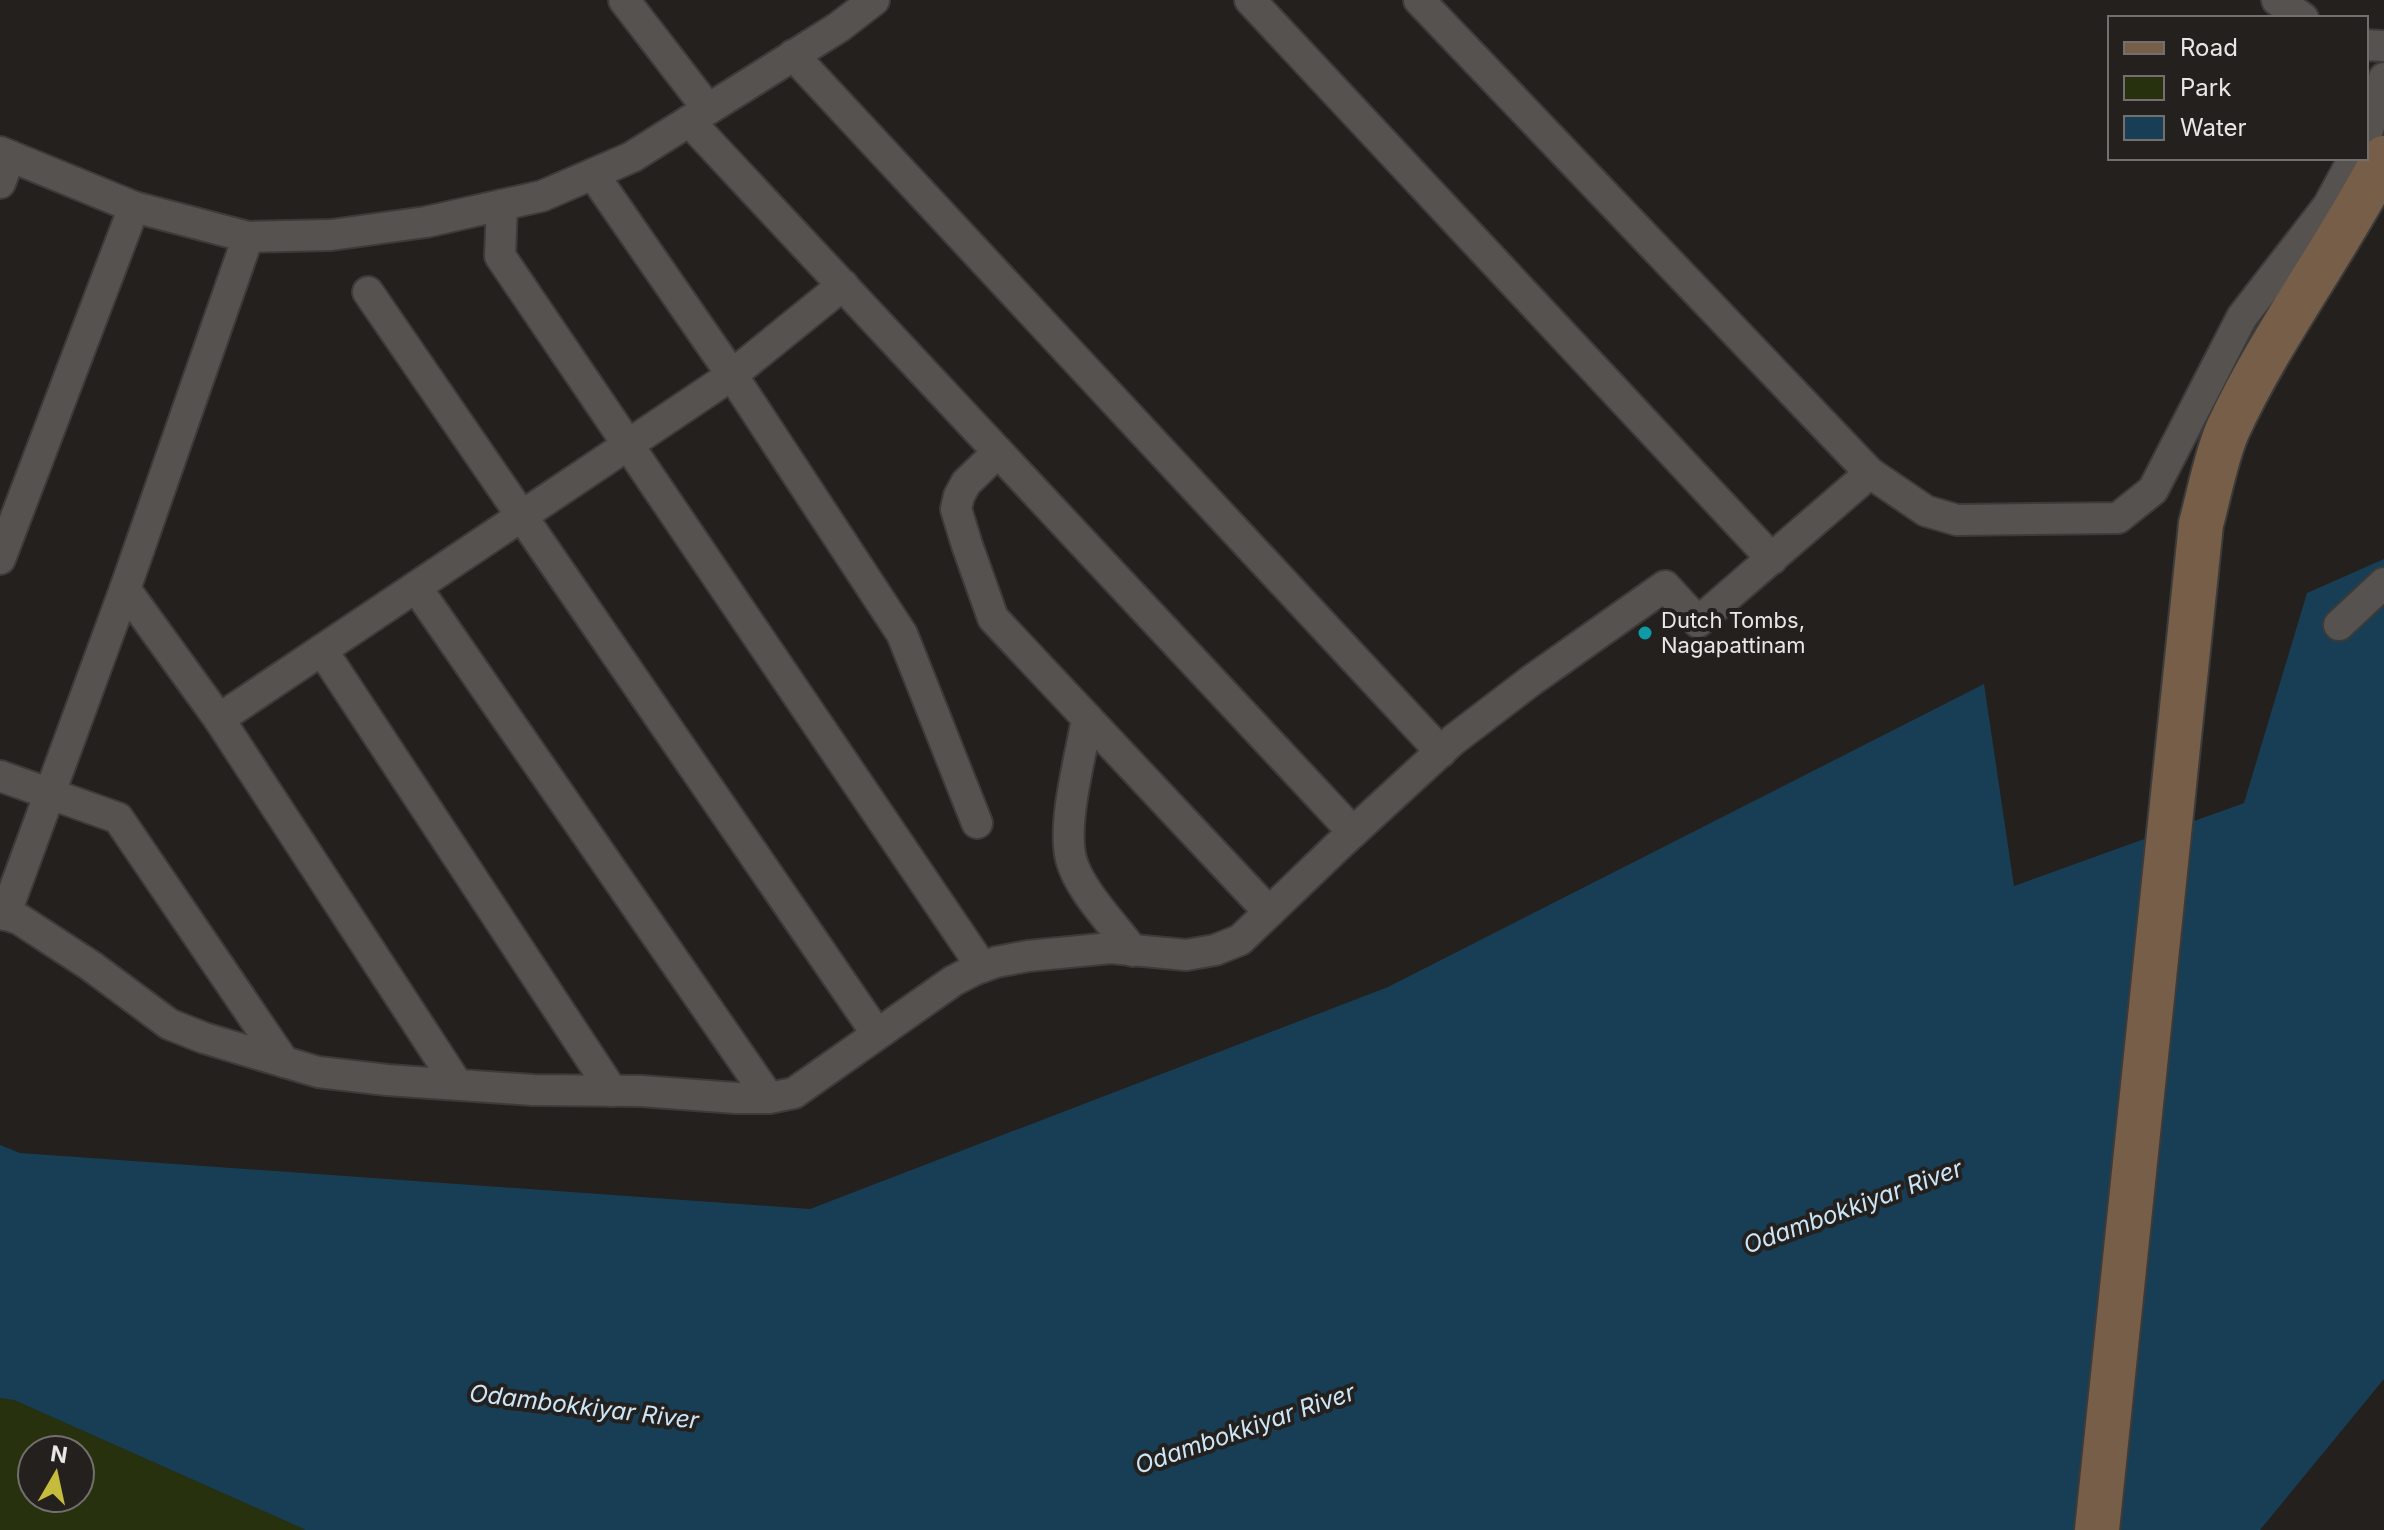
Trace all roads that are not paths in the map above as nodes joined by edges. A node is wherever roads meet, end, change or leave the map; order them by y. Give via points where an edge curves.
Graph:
1 (624, 0) edge
2 (874, 0) edge
3 (1250, 0) edge
4 (1419, 0) edge
5 (2277, 0) edge
6 (2300, 16) edge
7 (793, 55) junction
8 (2384, 78) edge
9 (698, 115) junction
10 (2368, 130) edge
11 (2384, 158) edge
12 (2353, 160) edge
13 (3, 164) edge
14 (593, 174) junction
15 (502, 205) junction
16 (134, 207) junction
17 (248, 237) junction
18 (843, 285) junction
19 (368, 292) dead end
20 (732, 375) junction
21 (628, 445) junction
22 (998, 452) junction
23 (1870, 473) junction
24 (522, 516) junction
25 (0, 559) edge
26 (1772, 559) junction
27 (2384, 583) edge
28 (416, 587) junction
29 (125, 589) junction
30 (2339, 625) dead end
31 (322, 650) junction
32 (1087, 718) junction
33 (219, 719) junction
34 (1441, 752) junction
35 (0, 776) edge
36 (50, 794) junction
37 (977, 823) dead end
38 (1353, 832) junction
39 (1269, 912) junction
40 (3, 914) edge
41 (1133, 951) junction
42 (982, 967) junction
43 (877, 1034) junction
44 (284, 1062) junction
45 (457, 1084) junction
46 (612, 1091) junction
47 (769, 1098) junction
48 (2097, 1530) edge

1 - 9 street
2 - 7 street
3 - 26 street
4 - 23 street
5 - 6 street
7 - 9 street
7 - 34 street
8 - 10 street
9 - 14 street via 632,157
9 - 18 street
11 - 48 main road via 2272,345 2227,432 2201,524
12 - 23 street via 2328,206 2242,317 2153,490 2118,518 1957,520 1926,511
13 - 16 street
14 - 15 street via 542,196
14 - 20 street
15 - 17 street via 347,233
15 - 21 street via 500,256
16 - 17 street
16 - 25 street
17 - 29 street
18 - 20 street
18 - 22 street
19 - 24 street
20 - 21 street
20 - 37 street via 902,634
21 - 24 street
21 - 42 street
22 - 32 street via 959,496 956,509 967,545 993,618
22 - 38 street
23 - 26 street
24 - 28 street
24 - 43 street
26 - 34 street via 1698,622 1665,586
27 - 30 street
28 - 31 street
28 - 47 street
29 - 33 street
29 - 36 street
31 - 33 street
31 - 46 street
32 - 39 street
32 - 41 street via 1073,789 1071,859
33 - 45 street
34 - 38 street
35 - 36 street
36 - 40 street
36 - 44 street via 118,818
38 - 39 street
39 - 41 street via 1240,940 1215,950 1186,955
40 - 44 street via 91,966 169,1024
41 - 42 street via 1111,948 1028,956
42 - 43 street
43 - 47 street via 794,1093
44 - 45 street via 318,1072
45 - 46 street
46 - 47 street

